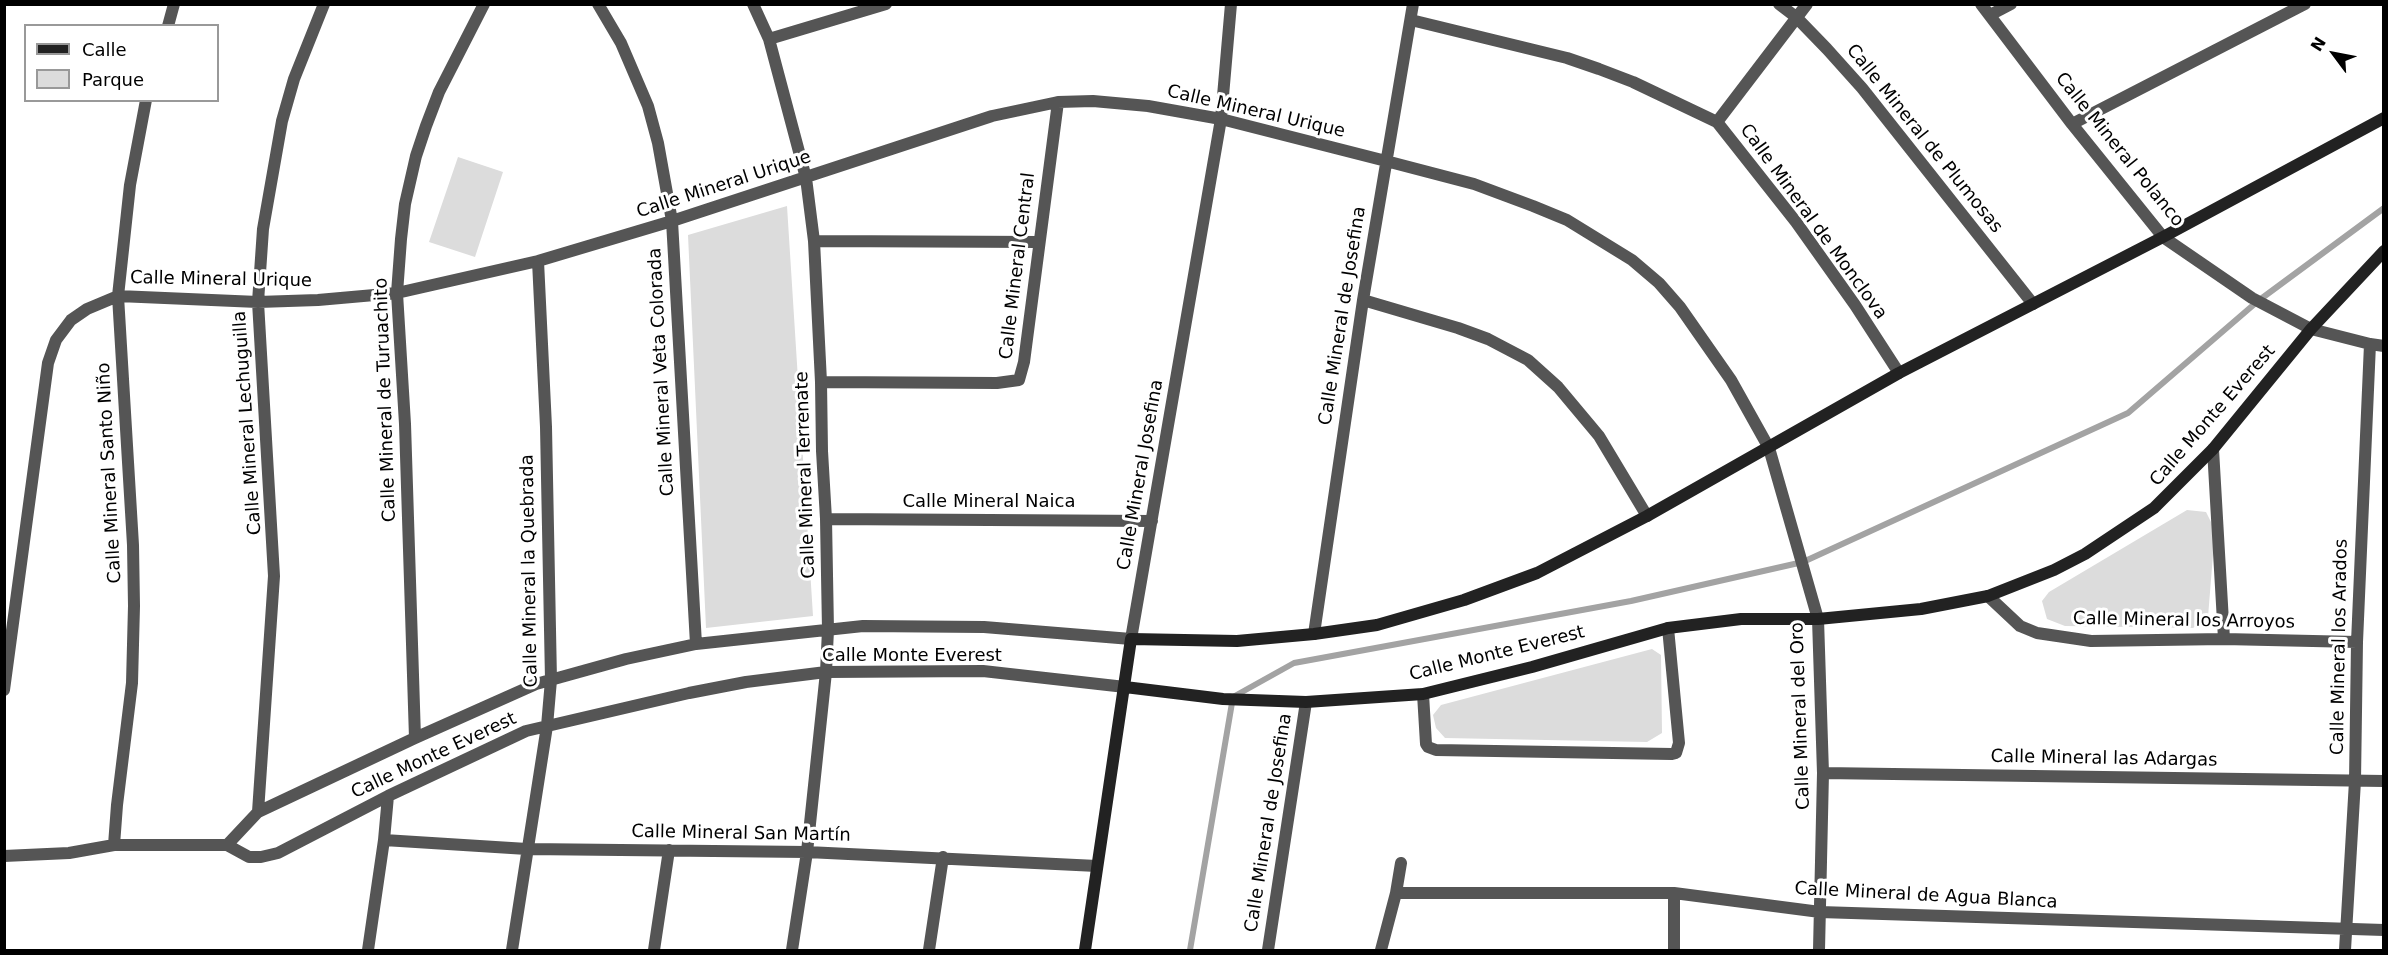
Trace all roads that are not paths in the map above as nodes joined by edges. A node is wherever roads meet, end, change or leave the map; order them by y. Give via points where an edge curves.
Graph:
1 (174, 4) edge
2 (324, 4) edge
3 (484, 4) edge
4 (598, 4) edge
5 (753, 4) edge
6 (886, 4) edge
7 (1231, 4) edge
8 (1413, 4) edge
9 (1779, 4) edge
10 (1807, 4) edge
11 (1981, 4) edge
12 (2011, 4) edge
13 (2305, 4) edge
14 (1990, 15) junction
15 (1796, 17) junction
16 (1411, 20) junction
17 (169, 24) edge
18 (769, 39) junction
19 (146, 102) edge
20 (1058, 102) junction
21 (2384, 118) edge
22 (1221, 119) junction
23 (1717, 122) junction
24 (2072, 124) junction
25 (1386, 161) junction
26 (806, 178) junction
27 (672, 221) junction
28 (2163, 237) junction
29 (814, 241) junction
30 (1039, 242) junction
31 (2384, 252) edge
32 (538, 261) junction
33 (397, 293) junction
34 (118, 296) junction
35 (1363, 300) junction
36 (258, 302) junction
37 (2032, 304) junction
38 (2311, 329) junction
39 (2370, 344) junction
40 (2384, 346) edge
41 (1899, 373) junction
42 (821, 382) junction
43 (1768, 448) junction
44 (2213, 449) junction
45 (1647, 516) junction
46 (826, 519) junction
47 (1152, 521) junction
48 (1988, 596) junction
49 (1818, 619) junction
50 (1668, 628) junction
51 (828, 630) junction
52 (1314, 634) junction
53 (1131, 639) junction
54 (2224, 639) junction
55 (2357, 642) junction
56 (696, 644) junction
57 (826, 672) junction
58 (551, 680) junction
59 (1125, 687) junction
60 (4, 690) edge
61 (1423, 694) junction
62 (1306, 702) junction
63 (547, 726) junction
64 (415, 738) junction
65 (1824, 773) junction
66 (2355, 781) junction
67 (2384, 781) edge
68 (388, 796) junction
69 (258, 812) junction
70 (384, 840) junction
71 (114, 845) junction
72 (227, 845) junction
73 (527, 849) junction
74 (669, 850) junction
75 (807, 852) junction
76 (4, 856) edge
77 (943, 858) junction
78 (1401, 863) dead end
79 (1097, 866) junction
80 (1396, 893) junction
81 (1674, 893) junction
82 (1820, 912) junction
83 (2345, 929) junction
84 (2384, 930) edge
85 (368, 951) edge
86 (512, 951) edge
87 (654, 951) edge
88 (792, 951) edge
89 (929, 951) edge
90 (1085, 951) edge
91 (1268, 951) edge
92 (1381, 951) edge
93 (1674, 951) edge
94 (1819, 951) edge
95 (2345, 951) edge

1 - 17 street
2 - 36 street, Calle Mineral Lechuguilla via 282,120 263,229
3 - 33 street, Calle Mineral de Turuachito via 439,92 416,156 405,204
4 - 27 street, Calle Mineral Veta Colorada via 621,43 648,106
5 - 18 street, Calle Mineral Terrenate
6 - 18 street
7 - 22 street, Calle Mineral Josefina
8 - 16 street, Calle Mineral de Josefina
9 - 15 street, Calle Mineral de Plumosas
10 - 15 street
11 - 14 street, Calle Mineral Polanco
12 - 14 street
13 - 24 street
14 - 24 street, Calle Mineral Polanco
15 - 23 street
15 - 37 street, Calle Mineral de Plumosas via 1862,88
16 - 23 street, Calle Mineral de Monclova via 1578,62 1633,82
16 - 25 street, Calle Mineral de Josefina
18 - 26 street, Calle Mineral Terrenate
19 - 34 street, Calle Mineral Santo Niño via 130,185
20 - 22 street, Calle Mineral Urique via 1148,106
20 - 26 street, Calle Mineral Urique via 992,116
20 - 30 street, Calle Mineral Central
21 - 28 street, Calle Monte Everest
22 - 25 street, Calle Mineral Urique
22 - 47 street, Calle Mineral Josefina
23 - 41 street, Calle Mineral de Monclova via 1796,222
24 - 28 street, Calle Mineral Polanco
25 - 35 street, Calle Mineral de Josefina
25 - 43 street, Calle Mineral del Oro via 1474,184 1533,206 1567,220 1632,260 1680,307 1731,380
26 - 27 street, Calle Mineral Urique
26 - 29 street, Calle Mineral Terrenate
27 - 32 street, Calle Mineral Urique
27 - 56 street, Calle Mineral Veta Colorada
28 - 37 street, Calle Monte Everest
28 - 38 street, Calle Mineral Polanco via 2252,298
29 - 30 street
29 - 42 street, Calle Mineral Terrenate
30 - 42 street, Calle Mineral Central via 1019,380 997,384
31 - 38 street, Calle Monte Everest
32 - 33 street, Calle Mineral Urique
32 - 58 street, Calle Mineral la Quebrada
33 - 36 street, Calle Mineral Urique
33 - 64 street, Calle Mineral de Turuachito
34 - 36 street, Calle Mineral Urique
34 - 60 street, Calle Mineral Urique via 71,320 56,340 48,363
34 - 71 street, Calle Mineral Santo Niño via 134,606 132,682
35 - 45 street via 1458,327 1528,360 1558,387 1599,436
35 - 52 street, Calle Mineral de Josefina
36 - 69 street, Calle Mineral Lechuguilla via 274,576
37 - 41 street, Calle Monte Everest
38 - 39 street, Calle Mineral Polanco
38 - 44 street, Calle Monte Everest
39 - 40 street, Calle Mineral Polanco
39 - 55 street, Calle Mineral los Arados
41 - 43 street, Calle Monte Everest
42 - 46 street, Calle Mineral Terrenate
43 - 45 street, Calle Monte Everest
43 - 49 street, Calle Mineral del Oro
44 - 48 street, Calle Monte Everest via 2154,508 2118,534 2054,570
44 - 54 street
45 - 52 street, Calle Monte Everest via 1537,573 1464,600 1377,625
46 - 47 street, Calle Mineral Naica
46 - 51 street, Calle Mineral Terrenate
47 - 53 street, Calle Mineral Josefina
48 - 49 street, Calle Monte Everest via 1921,609
48 - 54 street, Calle Mineral los Arroyos via 2020,626 2037,633 2091,641
49 - 50 street, Calle Monte Everest via 1741,619
49 - 65 street, Calle Mineral del Oro
50 - 61 street, Calle Monte Everest
50 - 61 street via 1679,736 1676,753 1436,750 1428,747
51 - 53 street, Calle Monte Everest via 863,626 984,627
51 - 56 street, Calle Monte Everest
51 - 57 street, Calle Mineral Terrenate
52 - 53 street, Calle Monte Everest via 1237,641
53 - 59 street, Calle Mineral Josefina
54 - 55 street, Calle Mineral los Arroyos
55 - 66 street, Calle Mineral los Arados
56 - 58 street, Calle Monte Everest
57 - 59 street, Calle Monte Everest via 983,671
57 - 63 street, Calle Monte Everest via 689,693
57 - 75 street, Calle Mineral Terrenate
58 - 63 street, Calle Mineral la Quebrada
58 - 64 street, Calle Monte Everest
59 - 62 street, Calle Monte Everest via 1223,699
59 - 79 street, Calle Mineral Josefina
61 - 62 street, Calle Monte Everest
62 - 91 street, Calle Mineral de Josefina
63 - 68 street, Calle Monte Everest via 526,731
63 - 73 street, Calle Mineral la Quebrada
64 - 69 street, Calle Monte Everest
65 - 66 street, Calle Mineral las Adargas
65 - 82 street, Calle Mineral del Oro
66 - 67 street, Calle Mineral las Adargas
66 - 83 street, Calle Mineral los Arados
68 - 70 street
68 - 72 street, Calle Monte Everest via 269,855 249,856
69 - 72 street, Calle Monte Everest
70 - 73 street, Calle Mineral San Martín
70 - 85 street
71 - 72 street, Calle Monte Everest
71 - 76 street, Calle Monte Everest via 69,853
73 - 74 street, Calle Mineral San Martín
73 - 86 street, Calle Mineral la Quebrada
74 - 75 street, Calle Mineral San Martín
74 - 87 street
75 - 77 street, Calle Mineral San Martín
75 - 88 street, Calle Mineral Terrenate
77 - 79 street, Calle Mineral San Martín
77 - 89 street
78 - 80 street
79 - 90 street, Calle Mineral Josefina
80 - 81 street, Calle Mineral de Agua Blanca
80 - 92 street
81 - 82 street, Calle Mineral de Agua Blanca
81 - 93 street
82 - 83 street, Calle Mineral de Agua Blanca
82 - 94 street, Calle Mineral del Oro
83 - 84 street, Calle Mineral de Agua Blanca
83 - 95 street, Calle Mineral los Arados

